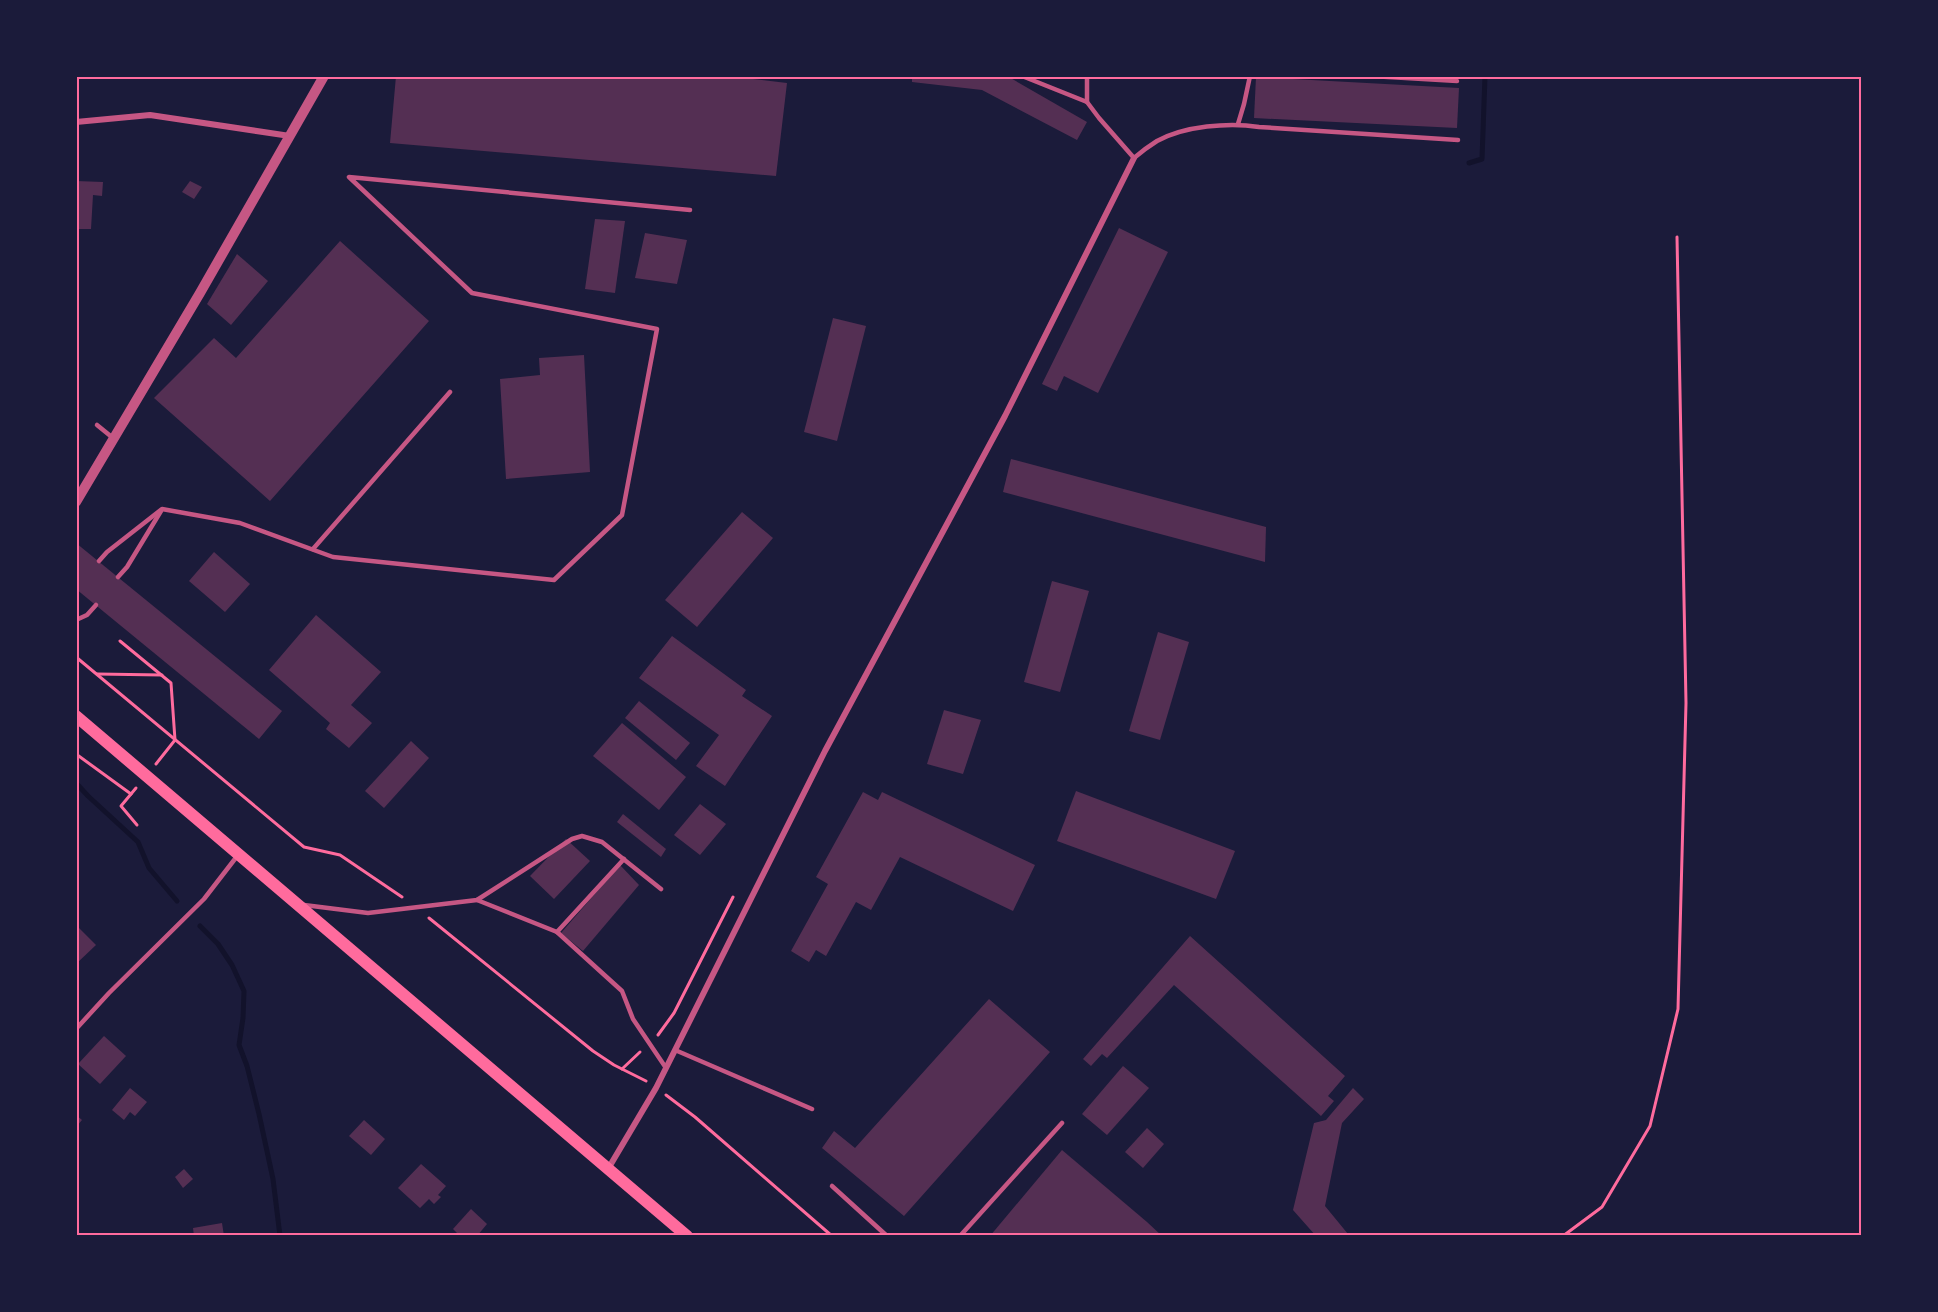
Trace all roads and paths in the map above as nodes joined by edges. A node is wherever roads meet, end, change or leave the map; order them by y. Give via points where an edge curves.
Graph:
1 (324, 76) edge
2 (1022, 76) edge
3 (1087, 76) edge
4 (1250, 76) edge
5 (1371, 76) edge
6 (1457, 81) dead end
7 (1087, 102) junction
8 (76, 122) edge
9 (1238, 124) junction
10 (290, 136) junction
11 (1458, 140) dead end
12 (1134, 158) junction
13 (690, 210) dead end
14 (1677, 237) dead end
15 (450, 392) dead end
16 (97, 425) dead end
17 (114, 439) junction
18 (76, 502) edge
19 (162, 508) junction
20 (313, 549) junction
21 (99, 561) dead end
22 (118, 577) dead end
23 (96, 605) dead end
24 (76, 620) edge
25 (120, 641) dead end
26 (76, 657) edge
27 (95, 674) junction
28 (162, 675) junction
29 (76, 716) edge
30 (175, 740) junction
31 (76, 754) edge
32 (146, 776) junction
33 (131, 794) junction
34 (137, 825) dead end
35 (238, 855) junction
36 (624, 859) junction
37 (661, 889) dead end
38 (733, 897) dead end
39 (477, 900) junction
40 (296, 904) junction
41 (415, 907) junction
42 (557, 932) junction
43 (76, 1029) edge
44 (649, 1043) junction
45 (675, 1050) junction
46 (666, 1068) junction
47 (622, 1069) junction
48 (656, 1088) junction
49 (812, 1109) dead end
50 (1062, 1123) dead end
51 (608, 1169) junction
52 (832, 1186) dead end
53 (687, 1236) edge
54 (832, 1236) edge
55 (887, 1236) edge
56 (960, 1236) edge
57 (1563, 1236) edge

1 - 10 street
2 - 7 lane
3 - 7 lane
4 - 9 lane
5 - 6 lane
7 - 12 lane
8 - 10 street via 150,115
9 - 11 lane
9 - 12 lane via 1180,132 1158,140
10 - 17 street
12 - 45 street via 1005,417 825,751
13 - 20 lane via 349,177 472,294 657,329 622,516 554,580 333,557
14 - 57 path via 1686,703 1678,1009 1650,1126 1602,1207
15 - 20 lane
16 - 17 lane
17 - 18 street
19 - 20 lane via 240,523
19 - 21 lane
19 - 22 lane
23 - 24 lane
25 - 28 path
26 - 27 path
27 - 28 path
27 - 30 path
28 - 30 path via 171,683
29 - 32 main road
30 - 32 path
30 - 41 path via 304,847 340,855
31 - 33 path
32 - 33 path
32 - 35 main road
33 - 34 path via 121,806
35 - 40 main road
35 - 43 lane via 204,899
36 - 37 lane
36 - 39 lane via 602,842 582,836
36 - 42 lane
38 - 44 path via 674,1013
39 - 41 lane
39 - 42 lane
40 - 41 lane via 368,913
40 - 51 main road
41 - 47 path via 593,1051
42 - 44 lane via 622,991
44 - 46 lane
44 - 47 path
45 - 46 street
45 - 49 lane
46 - 48 street
47 - 48 path
48 - 51 street
48 - 54 path
50 - 56 lane
51 - 53 main road
52 - 55 lane

